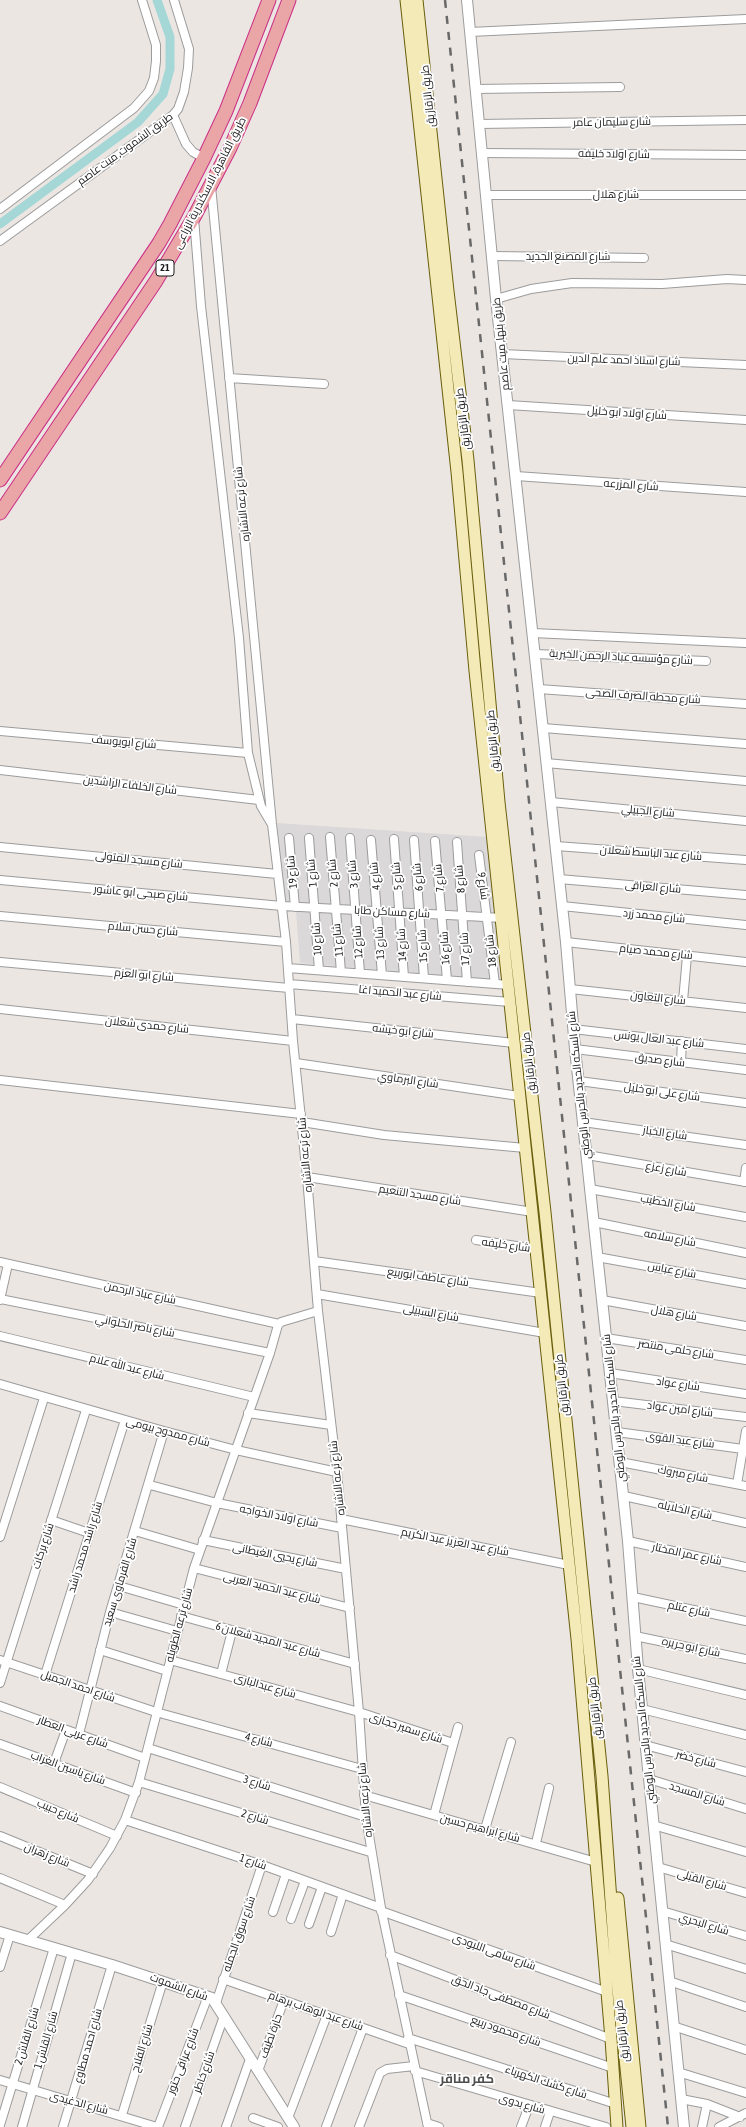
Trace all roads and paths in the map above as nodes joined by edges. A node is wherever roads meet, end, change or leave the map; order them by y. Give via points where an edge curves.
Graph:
1 (142, 0) edge
2 (174, 0) edge
3 (269, 0) edge
4 (289, 0) edge
5 (406, 0) edge
6 (417, 0) edge
7 (467, 0) edge
8 (746, 18) edge
9 (470, 32) junction
10 (620, 87) dead end
11 (475, 88) junction
12 (174, 115) junction
13 (746, 120) edge
14 (479, 124) junction
15 (482, 153) junction
16 (746, 155) edge
17 (204, 158) junction
18 (211, 185) junction
19 (487, 195) junction
20 (746, 195) edge
21 (0, 209) edge
22 (194, 217) junction
23 (0, 241) edge
24 (493, 256) junction
25 (644, 258) dead end
26 (746, 280) edge
27 (496, 299) junction
28 (502, 354) junction
29 (746, 365) edge
30 (229, 378) junction
31 (324, 384) dead end
32 (508, 405) junction
33 (746, 420) edge
34 (463, 421) junction
35 (451, 422) junction
36 (516, 476) junction
37 (0, 480) edge
38 (746, 492) edge
39 (0, 513) edge
40 (533, 633) junction
41 (746, 643) edge
42 (535, 654) junction
43 (706, 661) dead end
44 (540, 689) junction
45 (746, 704) edge
46 (542, 728) junction
47 (0, 731) edge
48 (746, 744) edge
49 (248, 753) junction
50 (546, 763) junction
51 (0, 770) edge
52 (746, 780) edge
53 (259, 800) junction
54 (551, 802) junction
55 (746, 821) edge
56 (272, 824) junction
57 (330, 837) dead end
58 (288, 838) dead end
59 (309, 838) dead end
60 (350, 838) dead end
61 (394, 839) dead end
62 (371, 840) dead end
63 (414, 840) dead end
64 (435, 842) dead end
65 (457, 842) dead end
66 (556, 846) junction
67 (0, 847) edge
68 (479, 854) dead end
69 (746, 860) edge
70 (277, 874) junction
71 (559, 879) junction
72 (0, 880) edge
73 (746, 895) edge
74 (282, 906) junction
75 (562, 906) junction
76 (295, 907) junction
77 (315, 908) junction
78 (335, 909) junction
79 (356, 910) junction
80 (378, 911) junction
81 (400, 913) junction
82 (421, 914) junction
83 (442, 915) junction
84 (0, 916) edge
85 (463, 916) junction
86 (488, 918) junction
87 (503, 918) junction
88 (746, 925) edge
89 (286, 942) junction
90 (566, 942) junction
91 (688, 956) junction
92 (0, 962) edge
93 (746, 962) edge
94 (288, 968) junction
95 (319, 970) junction
96 (341, 972) junction
97 (360, 974) junction
98 (382, 975) junction
99 (404, 977) junction
100 (424, 978) junction
101 (447, 980) junction
102 (467, 982) junction
103 (495, 984) junction
104 (509, 985) junction
105 (289, 986) junction
106 (570, 989) junction
107 (683, 1001) junction
108 (511, 1006) junction
109 (523, 1008) junction
110 (746, 1008) edge
111 (0, 1009) edge
112 (292, 1019) junction
113 (573, 1029) junction
114 (293, 1041) junction
115 (682, 1041) junction
116 (514, 1043) junction
117 (746, 1049) edge
118 (575, 1050) junction
119 (681, 1062) junction
120 (296, 1063) junction
121 (746, 1070) edge
122 (0, 1080) edge
123 (579, 1081) junction
124 (519, 1096) junction
125 (746, 1103) edge
126 (302, 1118) junction
127 (583, 1122) junction
128 (746, 1145) edge
129 (525, 1148) junction
130 (587, 1155) junction
131 (746, 1168) edge
132 (307, 1177) junction
133 (745, 1182) edge
134 (590, 1189) junction
135 (533, 1212) junction
136 (746, 1217) edge
137 (594, 1222) junction
138 (476, 1240) dead end
139 (537, 1249) junction
140 (746, 1253) edge
141 (597, 1256) junction
142 (314, 1261) junction
143 (4, 1263) edge
144 (746, 1284) edge
145 (541, 1293) junction
146 (317, 1294) junction
147 (0, 1299) edge
148 (602, 1300) junction
149 (318, 1311) junction
150 (279, 1324) junction
151 (746, 1326) edge
152 (545, 1332) junction
153 (0, 1336) edge
154 (606, 1338) junction
155 (270, 1354) junction
156 (746, 1360) edge
157 (610, 1374) junction
158 (1, 1388) edge
159 (746, 1394) edge
160 (44, 1398) junction
161 (254, 1398) junction
162 (613, 1401) junction
163 (86, 1410) junction
164 (248, 1413) junction
165 (746, 1417) edge
166 (125, 1420) junction
167 (331, 1425) junction
168 (164, 1432) junction
169 (617, 1432) junction
170 (746, 1437) edge
171 (743, 1449) junction
172 (236, 1450) junction
173 (620, 1462) junction
174 (337, 1472) junction
175 (737, 1484) junction
176 (150, 1485) junction
177 (746, 1486) edge
178 (624, 1496) junction
179 (568, 1501) junction
180 (217, 1503) junction
181 (341, 1519) junction
182 (51, 1520) junction
183 (746, 1523) edge
184 (342, 1528) junction
185 (135, 1531) junction
186 (89, 1533) junction
187 (0, 1537) edge
188 (204, 1540) junction
189 (628, 1541) junction
190 (200, 1550) junction
191 (569, 1565) junction
192 (746, 1567) edge
193 (194, 1568) junction
194 (346, 1569) junction
195 (119, 1586) junction
196 (633, 1597) junction
197 (184, 1605) junction
198 (350, 1608) junction
199 (110, 1612) junction
200 (181, 1616) junction
201 (746, 1621) edge
202 (177, 1631) junction
203 (232, 1631) junction
204 (635, 1636) junction
205 (100, 1650) junction
206 (746, 1659) edge
207 (170, 1660) junction
208 (3, 1661) edge
209 (355, 1664) junction
210 (638, 1669) junction
211 (167, 1671) junction
212 (221, 1674) junction
213 (45, 1675) junction
214 (0, 1683) edge
215 (92, 1690) junction
216 (746, 1695) edge
217 (0, 1706) edge
218 (642, 1709) junction
219 (156, 1712) junction
220 (359, 1712) junction
221 (458, 1727) dead end
222 (66, 1730) junction
223 (79, 1734) junction
224 (746, 1735) edge
225 (511, 1742) dead end
226 (453, 1743) junction
227 (0, 1744) edge
228 (646, 1745) junction
229 (148, 1748) junction
230 (145, 1758) junction
231 (54, 1763) junction
232 (362, 1768) junction
233 (746, 1772) edge
234 (649, 1779) junction
235 (139, 1782) junction
236 (0, 1787) edge
237 (549, 1788) dead end
238 (136, 1793) junction
239 (364, 1795) junction
240 (746, 1809) edge
241 (434, 1815) junction
242 (366, 1817) junction
243 (125, 1820) junction
244 (606, 1823) junction
245 (593, 1824) junction
246 (653, 1825) junction
247 (485, 1829) junction
248 (117, 1836) junction
249 (0, 1837) edge
250 (536, 1843) junction
251 (370, 1852) junction
252 (746, 1852) edge
253 (596, 1862) junction
254 (262, 1865) junction
255 (658, 1867) junction
256 (93, 1874) junction
257 (286, 1874) junction
258 (0, 1878) edge
259 (305, 1881) junction
260 (322, 1887) junction
261 (612, 1890) junction
262 (746, 1893) edge
263 (343, 1894) junction
264 (65, 1905) junction
265 (381, 1909) junction
266 (662, 1911) junction
267 (273, 1912) dead end
268 (291, 1919) dead end
269 (309, 1924) dead end
270 (0, 1932) edge
271 (331, 1932) dead end
272 (10, 1935) junction
273 (746, 1936) edge
274 (27, 1941) junction
275 (665, 1944) junction
276 (54, 1948) junction
277 (72, 1953) junction
278 (390, 1955) junction
279 (112, 1965) junction
280 (0, 1967) edge
281 (746, 1969) edge
282 (223, 1979) junction
283 (163, 1981) junction
284 (669, 1981) junction
285 (607, 1992) junction
286 (399, 1994) junction
287 (208, 1996) junction
288 (284, 2000) junction
289 (216, 2002) junction
290 (746, 2006) edge
291 (327, 2015) junction
292 (224, 2016) junction
293 (673, 2026) junction
294 (363, 2028) junction
295 (611, 2039) junction
296 (409, 2041) junction
297 (746, 2050) edge
298 (250, 2059) junction
299 (415, 2068) junction
300 (613, 2068) junction
301 (258, 2071) junction
302 (678, 2072) junction
303 (0, 2080) edge
304 (12, 2084) junction
305 (32, 2090) junction
306 (746, 2093) edge
307 (681, 2099) junction
308 (72, 2101) junction
309 (616, 2104) junction
310 (707, 2104) junction
311 (529, 2106) junction
312 (550, 2112) junction
313 (122, 2115) junction
314 (743, 2115) edge
315 (253, 2118) dead end
316 (291, 2123) edge
317 (0, 2125) edge
318 (428, 2125) edge
319 (22, 2127) edge
320 (63, 2127) edge
321 (158, 2127) edge
322 (185, 2127) edge
323 (226, 2127) edge
324 (278, 2127) edge
325 (326, 2127) edge
326 (359, 2127) edge
327 (439, 2127) edge
328 (521, 2127) edge
329 (545, 2127) edge
330 (606, 2127) edge
331 (617, 2127) edge
332 (632, 2127) edge
333 (640, 2127) edge
334 (684, 2127) edge
335 (702, 2127) edge
336 (719, 2127) edge

1 - 21 street via 156,45 154,78 149,91 130,112
2 - 12 street, طريق الشموت, ميت عاصم via 188,49 184,92
3 - 17 highway, طريق القاهرة, الاسكندرية الزراعى / 21 via 241,74
4 - 18 highway, طريق القاهرة, الاسكندرية الزراعى / 21 via 250,103
5 - 35 main road, طريق الزقازيق
6 - 34 main road, طريق الزقازيق
7 - 9 street, طريق بنها, ميت عاصم
8 - 9 street
9 - 11 street, طريق بنها, ميت عاصم
10 - 11 street
11 - 14 street, طريق بنها, ميت عاصم
12 - 17 street via 186,144 193,152
12 - 23 street, طريق الشموت, ميت عاصم
13 - 14 street, شارع سليمان عامر
14 - 15 street, طريق بنها, ميت عاصم
15 - 16 street, شارع اولاد خليفه
15 - 19 street, طريق بنها, ميت عاصم
17 - 37 highway, طريق القاهرة, الاسكندرية الزراعى / 21 via 159,243
18 - 22 highway, طريق القاهرة, الاسكندرية الزراعى / 21
18 - 30 street, شارع ترعه الاشاره
19 - 20 street, شارع هلال
19 - 24 street, طريق بنها, ميت عاصم
22 - 39 highway, طريق القاهرة, الاسكندرية الزراعى / 21 via 156,281
22 - 49 street, شارع ترعه الاشاره via 204,333 239,638
24 - 25 street, شارع المصنع الجديد
24 - 27 street, طريق بنها, ميت عاصم
26 - 27 street via 662,284 572,283 531,289
27 - 28 street, طريق بنها, ميت عاصم
28 - 29 street, شارع استاذ احمد علم الدين
28 - 32 street, طريق بنها, ميت عاصم
30 - 31 street
30 - 56 street, شارع ترعه الاشاره
32 - 33 street, شارع اولاد ابو خليل
32 - 36 street, طريق بنها, ميت عاصم
34 - 35 main road
34 - 109 main road, طريق الزقازيق via 499,802
35 - 87 main road, طريق الزقازيق via 475,671
36 - 38 street, شارع المزرعه
36 - 40 street, طريق بنها, ميت عاصم
40 - 41 street
40 - 42 street, طريق بنها, ميت عاصم
42 - 43 street, شارع مؤسسه عباد الرحمن الخيرية
42 - 44 street, طريق بنها, ميت عاصم
44 - 45 street, شارع محطه الصرف الصحى
44 - 46 street, شارع السكه الحديد بالحرس الوطني
46 - 48 street
46 - 50 street, شارع السكه الحديد بالحرس الوطني
47 - 49 street, شارع ابويوسف
49 - 53 street, شارع ترعه الاشاره
50 - 52 street
50 - 54 street, شارع السكه الحديد بالحرس الوطني
51 - 53 street, شارع الخلفاء الراشدين
53 - 56 street, شارع ترعه الاشاره via 265,816
54 - 55 street, شارع الجبيلي
54 - 66 street, شارع السكه الحديد بالحرس الوطني
56 - 70 street, شارع ترعه الاشاره
57 - 78 street, شارع 2
58 - 76 street, شارع 19
59 - 77 street, شارع 1
60 - 79 street, شارع 3
61 - 81 street, شارع 5
62 - 80 street, شارع 4
63 - 82 street, شارع 6
64 - 83 street, شارع 7
65 - 85 street, شارع 8
66 - 69 street, شارع عبد الباسط شعلان
66 - 71 street, شارع السكه الحديد بالحرس الوطني
67 - 70 street, شارع مسجد المتولى
68 - 86 street, شارع 9
70 - 74 street, شارع ترعه الاشاره
71 - 73 street, شارع العراقى
71 - 75 street, شارع السكه الحديد بالحرس الوطني
72 - 74 street, شارع صبحى ابو عاشور
74 - 76 street, شارع مساكن طابا
74 - 89 street, شارع ترعه الاشاره
75 - 88 street, شارع محمد زرد
75 - 90 street, شارع السكه الحديد بالحرس الوطني
76 - 77 street, شارع مساكن طابا
77 - 78 street, شارع مساكن طابا
77 - 95 street, شارع 10
78 - 79 street, شارع مساكن طابا
78 - 96 street, شارع 11
79 - 80 street, شارع مساكن طابا
79 - 97 street, شارع 12
80 - 81 street, شارع مساكن طابا
80 - 98 street, شارع 13
81 - 82 street, شارع مساكن طابا
81 - 99 street, شارع 14
82 - 83 street, شارع مساكن طابا
82 - 100 street, شارع 15
83 - 85 street, شارع مساكن طابا
83 - 101 street, شارع 16
84 - 89 street, شارع حسن سلام
85 - 86 street, شارع مساكن طابا
85 - 102 street, شارع 17
86 - 87 street, شارع مساكن طابا
86 - 103 street, شارع 18
87 - 104 main road, طريق الزقازيق
89 - 94 street, شارع ترعه الاشاره
90 - 91 street, شارع محمد صيام
90 - 106 street, شارع السكه الحديد بالحرس الوطني
91 - 93 street, شارع محمد صيام
91 - 107 street
92 - 105 street, شارع ابو العزم
94 - 95 street
94 - 105 street, شارع ترعه الاشاره
95 - 96 street
96 - 97 street
97 - 98 street
98 - 99 street
99 - 100 street
100 - 101 street
101 - 102 street
102 - 103 street
103 - 104 street
104 - 108 main road, طريق الزقازيق
105 - 108 street, شارع عبد الحميد اغا
105 - 112 street, شارع ترعه الاشاره
106 - 107 street, شارع التعاون
106 - 113 street, شارع السكه الحديد بالحرس الوطني
107 - 110 street, شارع التعاون
108 - 109 main road
108 - 116 main road, طريق الزقازيق
109 - 179 main road, طريق الزقازيق
111 - 114 street, شارع حمدى شعلان
112 - 114 street, شارع ترعه الاشاره
112 - 116 street, شارع ابو خيشه
113 - 115 street, شارع عبد العال يونس
113 - 118 street, شارع السكه الحديد بالحرس الوطني
114 - 120 street, شارع ترعه الاشاره
115 - 117 street, شارع عبد العال يونس
115 - 119 street
116 - 124 main road, طريق الزقازيق
118 - 119 street, شارع صديق
118 - 123 street, شارع السكه الحديد بالحرس الوطني
119 - 121 street, شارع صديق
120 - 124 street, شارع البرماوي
120 - 126 street, شارع ترعه الاشاره
122 - 126 street
123 - 125 street, شارع على ابو خليل
123 - 127 street, شارع السكه الحديد بالحرس الوطني
124 - 129 main road, طريق الزقازيق
126 - 129 street via 384,1135
126 - 132 street, شارع ترعه الاشاره
127 - 128 street, شارع الخباز
127 - 130 street, شارع السكه الحديد بالحرس الوطني
129 - 135 main road, طريق الزقازيق
130 - 133 street, شارع زعزع
130 - 134 street, شارع السكه الحديد بالحرس الوطني
131 - 133 street
132 - 135 street, شارع مسجد التنعيم
132 - 142 street, شارع ترعه الاشاره
134 - 136 street, شارع الخطيب
134 - 137 street, شارع السكه الحديد بالحرس الوطني
135 - 139 main road, طريق الزقازيق
137 - 140 street, شارع سلامه
137 - 141 street, شارع السكه الحديد بالحرس الوطني
138 - 139 street, شارع خليفه
139 - 145 main road, طريق الزقازيق
141 - 144 street, شارع عباس
141 - 148 street, شارع السكه الحديد بالحرس الوطني
142 - 145 street, شارع عاطف ابوربيع
142 - 146 street, شارع ترعه الاشاره
143 - 147 street
143 - 150 street, شارع عباد الرحمن
145 - 152 main road, طريق الزقازيق
146 - 149 street, شارع ترعه الاشاره
146 - 152 street, شارع السبيلى
147 - 155 street, شارع ناصر الحلواني
148 - 151 street, شارع هلال
148 - 154 street, شارع السكه الحديد بالحرس الوطني
149 - 150 street
149 - 167 street, شارع ترعه الاشاره
150 - 155 street, شارع ترعه الطويله
152 - 179 main road, طريق الزقازيق
153 - 161 street, شارع عبد الله علام
154 - 156 street, شارع حلمى منتصر
154 - 157 street, شارع السكه الحديد بالحرس الوطني
155 - 161 street, شارع ترعه الطويله
157 - 159 street, شارع عواد
157 - 162 street, شارع السكه الحديد بالحرس الوطني
158 - 160 street, شارع ممدوح بيومى
160 - 163 street, شارع ممدوح بيومى
160 - 187 street
161 - 164 street, شارع ترعه الطويله
162 - 165 street, شارع امين عواد
162 - 169 street, شارع السكه الحديد بالحرس الوطني
163 - 166 street, شارع ممدوح بيومى
163 - 182 street, شارع بركات
164 - 167 street
164 - 172 street, شارع ترعه الطويله
166 - 168 street, شارع ممدوح بيومى
166 - 186 street, شارع راشد محمد راشد
167 - 174 street, شارع ترعه الاشاره
168 - 172 street, شارع ممدوح بيومى
168 - 176 street, شارع الفرماوى سعيد
169 - 171 street, شارع عبد القوى
169 - 173 street, شارع السكه الحديد بالحرس الوطني
170 - 171 street
171 - 175 street
172 - 174 street, شارع ممدوح بيومى
172 - 180 street, شارع ترعه الطويله
173 - 175 street, شارع مبروك
173 - 178 street, شارع السكه الحديد بالحرس الوطني
174 - 181 street, شارع ترعه الاشاره
175 - 177 street, شارع مبروك
176 - 180 street, شارع اولاد الخواجه
176 - 185 street, شارع الفرماوى سعيد
178 - 183 street, شارع الخلايله
178 - 189 street, شارع السكه الحديد بالحرس الوطني
179 - 191 main road, طريق الزقازيق
179 - 244 main road, طريق الزقازيق
180 - 184 street, شارع اولاد الخواجه
180 - 188 street, شارع ترعه الطويله
181 - 184 street, شارع ترعه الاشاره
181 - 191 street, شارع عبد العزيز عبد الكريم
182 - 186 street
182 - 208 street, شارع بركات
184 - 194 street, شارع ترعه الاشاره
185 - 190 street
185 - 195 street, شارع الفرماوى سعيد
186 - 213 street, شارع راشد محمد راشد
188 - 190 street, شارع ترعه الطويله
188 - 194 street, شارع يحيي الغيطانى
189 - 192 street, شارع عمر المختار
189 - 196 street, شارع السكه الحديد بالحرس الوطني
190 - 193 street, شارع ترعه الطويله
191 - 245 main road, طريق الزقازيق
193 - 197 street, شارع ترعه الطويله
193 - 198 street, شارع عبد الحميد العربى
194 - 198 street, شارع ترعه الاشاره
195 - 197 street
195 - 199 street, شارع الفرماوى سعيد
196 - 201 street, شارع عتلم
196 - 204 street, شارع السكه الحديد بالحرس الوطني
197 - 200 street, شارع ترعه الطويله
198 - 209 street, شارع ترعه الاشاره
199 - 202 street
199 - 205 street, شارع الفرماوى سعيد
200 - 202 street, شارع ترعه الطويله
200 - 203 street, شارع عبد المجيد شعلان 6
202 - 207 street, شارع ترعه الطويله
203 - 209 street, شارع عبد المجيد شعلان 6
203 - 212 street
204 - 206 street, شارع ابو حريره
204 - 210 street, شارع السكه الحديد بالحرس الوطني
205 - 211 street
205 - 215 street, شارع الفرماوى سعيد
207 - 211 street, شارع ترعه الطويله
207 - 212 street, شارع عبدالبارى
208 - 213 street, شارع احمد الجميل
208 - 214 street, شارع بركات
209 - 220 street, شارع ترعه الاشاره
210 - 216 street
210 - 218 street, شارع السكه الحديد بالحرس الوطني
211 - 219 street, شارع ترعه الطويله
212 - 220 street, شارع عبدالبارى
213 - 215 street, شارع احمد الجميل
215 - 219 street, شارع احمد الجميل
215 - 223 street, شارع الفرماوى سعيد
217 - 222 street, شارع عربى العطار
218 - 224 street
218 - 228 street, شارع السكه الحديد بالحرس الوطني
219 - 229 street, شارع ترعه الطويله
219 - 232 street, شارع 4
220 - 226 street, شارع سمير حجازى
220 - 232 street, شارع ترعه الاشاره
221 - 226 street
222 - 223 street, شارع عربى العطار
222 - 231 street
223 - 230 street, شارع عربى العطار
225 - 247 street
226 - 241 street
227 - 231 street, شارع ياسين الغراب
228 - 233 street, شارع خضر
228 - 234 street, شارع السكه الحديد بالحرس الوطني
229 - 230 street, شارع ترعه الطويله
229 - 242 street, شارع 3
230 - 235 street, شارع ترعه الطويله
231 - 238 street, شارع ياسين الغراب
232 - 239 street, شارع ترعه الاشاره
234 - 240 street, شارع المسجد
234 - 246 street, شارع السكه الحديد بالحرس الوطني
235 - 238 street, شارع ترعه الطويله
235 - 251 street, شارع 2
236 - 248 street, شارع حبيب
237 - 250 street
238 - 243 street, شارع ترعه الطويله
239 - 241 street, شارع ابراهيم حسين
239 - 242 street, شارع ترعه الاشاره
241 - 247 street, شارع ابراهيم حسين
242 - 251 street, شارع ترعه الاشاره
243 - 248 street, شارع ترعه الطويله
243 - 254 street, شارع 1
244 - 245 main road
244 - 261 main road, طريق الزقازيق
245 - 253 main road, طريق الزقازيق
246 - 252 street
246 - 255 street, شارع السكه الحديد بالحرس الوطني
247 - 250 street, شارع ابراهيم حسين
248 - 256 street, شارع ترعه الطويله
249 - 256 street, شارع زهران
250 - 253 street, شارع ابراهيم حسين
251 - 265 street, شارع ترعه الاشاره
253 - 285 main road, طريق الزقازيق
254 - 257 street, شارع 1
254 - 282 street, شارع سوق الجمله
255 - 262 street, شارع القبلى
255 - 266 street, شارع السكه الحديد بالحرس الوطني
256 - 264 street, شارع ترعه الطويله
257 - 259 street, شارع 1
257 - 267 street
258 - 264 street
259 - 260 street, شارع 1
259 - 268 street
260 - 263 street, شارع 1
260 - 269 street
261 - 332 main road, طريق الزقازيق via 616,1970
261 - 333 main road via 618,1895 621,1915
263 - 265 street, شارع 1
263 - 271 street
264 - 274 street, شارع ترعه الطويله
265 - 278 street, شارع ترعه الاشاره
265 - 285 street, شارع سامى اللبودى
266 - 273 street, شارع البحري
266 - 275 street, شارع السكه الحديد بالحرس الوطني
270 - 272 street, شارع الشموت
272 - 274 street, شارع الشموت
272 - 280 street
274 - 276 street, شارع الشموت
275 - 281 street
275 - 284 street, شارع السكه الحديد بالحرس الوطني
276 - 277 street, شارع الشموت
276 - 304 street, شارع القلش 2
277 - 279 street, شارع الشموت
277 - 305 street, شارع القلش 1
278 - 286 street, شارع ترعه الاشاره
278 - 295 street, شارع مصطفى جاد الحق
279 - 283 street, شارع الشموت
279 - 308 street, شارع احمد مطاوع
282 - 288 street, شارع عبد الوهاب برهام
282 - 289 street, شارع سوق الجمله
283 - 287 street, شارع الشموت
283 - 313 street, شارع الفلاح
284 - 290 street
284 - 293 street, شارع السكه الحديد بالحرس الوطني
285 - 295 main road, طريق الزقازيق
286 - 296 street, شارع ترعه الاشاره
286 - 300 street, شارع محمود ربيع
287 - 289 street, شارع الشموت
287 - 321 street, شارع عراقى حتور
288 - 291 street, شارع عبد الوهاب برهام
288 - 301 street, حارة لطيف
289 - 292 street, شارع الشموت
291 - 294 street, شارع عبد الوهاب برهام
291 - 316 street
292 - 298 street, شارع الشموت
292 - 322 street, شارع خاطر
293 - 297 street
293 - 302 street, شارع السكه الحديد بالحرس الوطني
294 - 296 street, شارع عبد الوهاب برهام
294 - 325 street
295 - 300 main road, طريق الزقازيق
296 - 299 street, شارع ترعه الاشاره
296 - 309 street, شارع كشك الكهرباء
298 - 301 street, شارع الشموت
298 - 323 street
299 - 311 street, شارع بدوى
299 - 318 street, شارع ترعه الاشاره
299 - 326 street via 387,2069 380,2073
300 - 309 main road, طريق الزقازيق
301 - 316 street, شارع الشموت
302 - 306 street
302 - 307 street, شارع السكه الحديد بالحرس الوطني
303 - 304 street, شارع الدغيدى
304 - 305 street, شارع الدغيدى
304 - 317 street, شارع القلش 2
305 - 308 street, شارع الدغيدى
305 - 319 street, شارع القلش 1
307 - 310 street
307 - 334 street, شارع السكه الحديد بالحرس الوطني
308 - 313 street, شارع الدغيدى
308 - 320 street, شارع احمد مطاوع
309 - 331 main road, طريق الزقازيق
310 - 314 street
310 - 335 street
311 - 312 street, شارع بدوى
311 - 328 street
312 - 329 street
312 - 330 street, شارع بدوى
313 - 321 street, شارع الدغيدى
314 - 336 street
315 - 324 street
318 - 327 street

